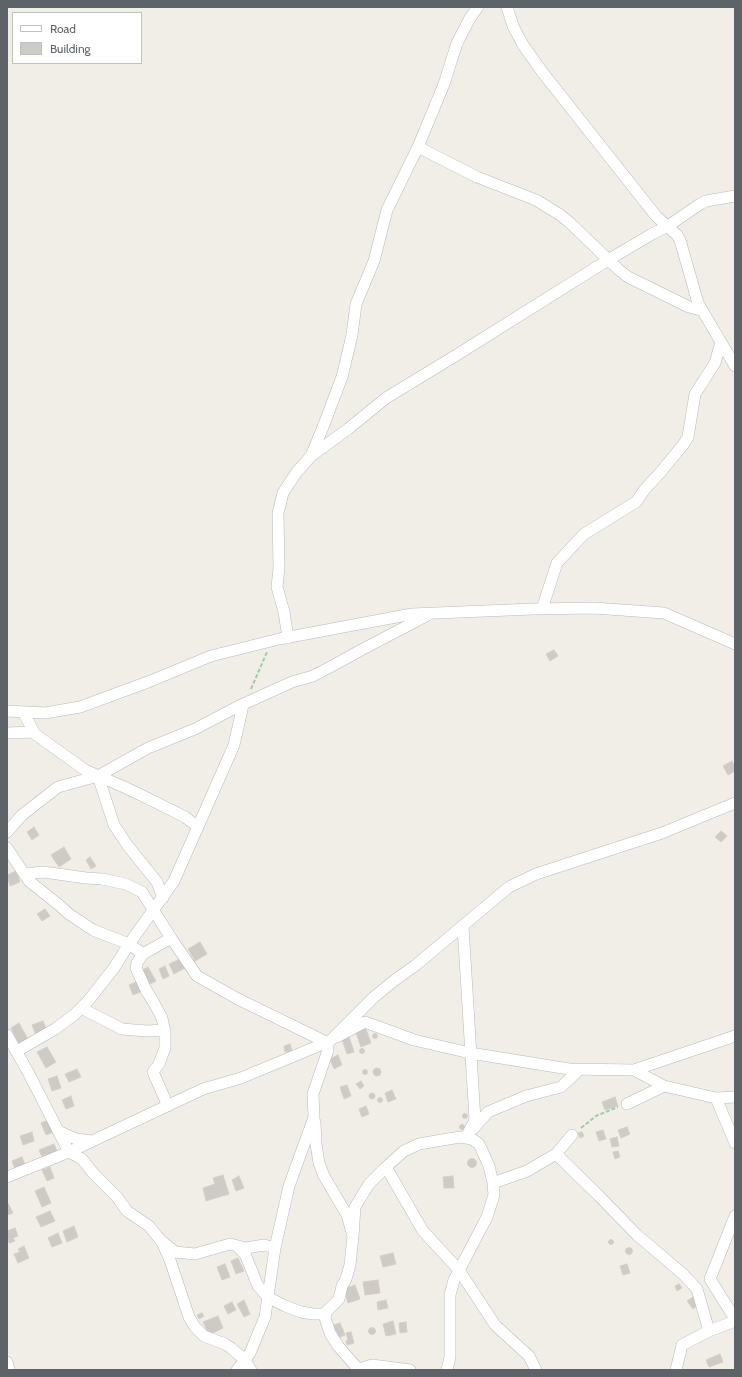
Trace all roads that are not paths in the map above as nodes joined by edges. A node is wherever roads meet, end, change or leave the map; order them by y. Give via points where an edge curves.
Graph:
1 (478, 7) edge
2 (506, 7) edge
3 (418, 147) junction
4 (735, 196) edge
5 (668, 226) junction
6 (608, 260) junction
7 (702, 310) junction
8 (721, 342) junction
9 (735, 366) edge
10 (311, 456) junction
11 (542, 609) junction
12 (432, 613) junction
13 (288, 638) junction
14 (735, 644) edge
15 (246, 703) junction
16 (7, 711) edge
17 (23, 712) junction
18 (33, 732) junction
19 (7, 733) edge
20 (98, 776) junction
21 (735, 803) edge
22 (198, 827) junction
23 (7, 832) edge
24 (7, 848) edge
25 (25, 874) junction
26 (163, 898) junction
27 (154, 910) junction
28 (463, 926) junction
29 (171, 938) junction
30 (129, 944) junction
31 (143, 954) junction
32 (81, 1008) junction
33 (165, 1030) junction
34 (7, 1035) edge
35 (735, 1036) edge
36 (328, 1041) junction
37 (17, 1051) junction
38 (470, 1053) junction
39 (580, 1069) junction
40 (634, 1070) junction
41 (664, 1086) junction
42 (735, 1097) edge
43 (716, 1098) junction
44 (627, 1104) road end
45 (168, 1106) junction
46 (314, 1117) junction
47 (58, 1131) junction
48 (572, 1136) road end
49 (466, 1138) junction
50 (92, 1141) junction
51 (735, 1143) edge
52 (69, 1152) junction
53 (556, 1154) junction
54 (386, 1167) junction
55 (7, 1176) edge
56 (493, 1183) junction
57 (735, 1216) edge
58 (353, 1236) junction
59 (162, 1242) junction
60 (237, 1246) junction
61 (275, 1248) junction
62 (459, 1270) junction
63 (268, 1297) junction
64 (325, 1314) junction
65 (735, 1320) edge
66 (710, 1331) junction
67 (7, 1362) edge
68 (248, 1365) edge
69 (9, 1370) edge
70 (237, 1370) edge
71 (359, 1370) edge
72 (410, 1370) edge
73 (447, 1370) edge
74 (536, 1370) edge
75 (676, 1370) edge

1 - 3 street via 457,43 444,84
2 - 5 street via 520,39 543,73 656,216
3 - 6 street via 477,177 536,200 569,222
3 - 10 street via 387,210 374,261 356,304 342,377
4 - 5 street via 700,204
5 - 6 street
5 - 7 street via 680,240
6 - 7 street via 641,284 689,307
6 - 10 street via 386,398
7 - 8 street
8 - 9 street
8 - 11 street via 715,363 695,394 688,437 636,502 584,534 557,563
10 - 13 street via 283,493 278,513 277,587
11 - 12 street
11 - 14 street via 594,608 664,613
12 - 13 street via 412,614
12 - 15 street via 312,676 292,682
13 - 17 street via 211,656 80,708 45,713
15 - 20 street via 195,729 148,748
15 - 22 street via 234,745
16 - 17 street
17 - 18 street
18 - 19 street
18 - 20 street via 59,753
20 - 22 street via 185,817
20 - 23 street via 58,787 22,815
20 - 26 street via 114,825 157,882
21 - 28 street via 662,833 536,874 509,887
22 - 26 street via 174,881
24 - 25 street
25 - 27 street via 43,872 126,884 142,892
25 - 30 street via 29,882 68,914 92,930
26 - 27 street
27 - 29 street
27 - 30 street
28 - 36 street via 374,997
28 - 38 street
29 - 31 street
29 - 36 street via 197,976 238,999
30 - 31 street
30 - 32 street via 114,968
31 - 33 street via 136,968 162,1018
32 - 33 street via 122,1029 147,1032
32 - 37 street via 45,1036
33 - 45 street via 165,1048 153,1072
34 - 37 street
35 - 40 street
36 - 38 street via 365,1022 414,1040
36 - 45 street via 242,1078 203,1089
36 - 46 street via 328,1050 314,1094
37 - 47 street
38 - 39 street
38 - 49 street via 475,1120
39 - 40 street
39 - 49 street via 562,1087 526,1096 488,1112
40 - 41 street
41 - 43 street
41 - 44 street
42 - 43 street
43 - 51 street
45 - 50 street
46 - 58 street via 319,1163 347,1215
46 - 61 street via 289,1186
47 - 50 street via 76,1139
47 - 52 street
48 - 53 street
49 - 54 street via 460,1136 419,1144 404,1151
49 - 56 street via 479,1144
50 - 52 street
52 - 55 street
52 - 59 street via 82,1159 127,1211 149,1226
53 - 56 street via 527,1171
53 - 66 street via 637,1235 697,1289
54 - 58 street via 369,1184 355,1208
54 - 62 street via 424,1231
56 - 62 street via 494,1195 487,1217
57 - 65 street via 710,1279
58 - 64 street via 350,1265 341,1295
59 - 60 street via 181,1254 195,1254 230,1244
59 - 68 street via 195,1328 204,1336 225,1344
60 - 61 street via 246,1248 264,1245
60 - 63 street via 245,1254 258,1286
61 - 63 street
62 - 73 street via 450,1295 450,1357
62 - 74 street via 495,1325 529,1356
63 - 64 street via 301,1312
63 - 68 street via 265,1317
64 - 71 street via 330,1332 338,1346
65 - 66 street
66 - 75 street via 682,1345
67 - 69 street
68 - 70 street
71 - 72 street via 372,1365

